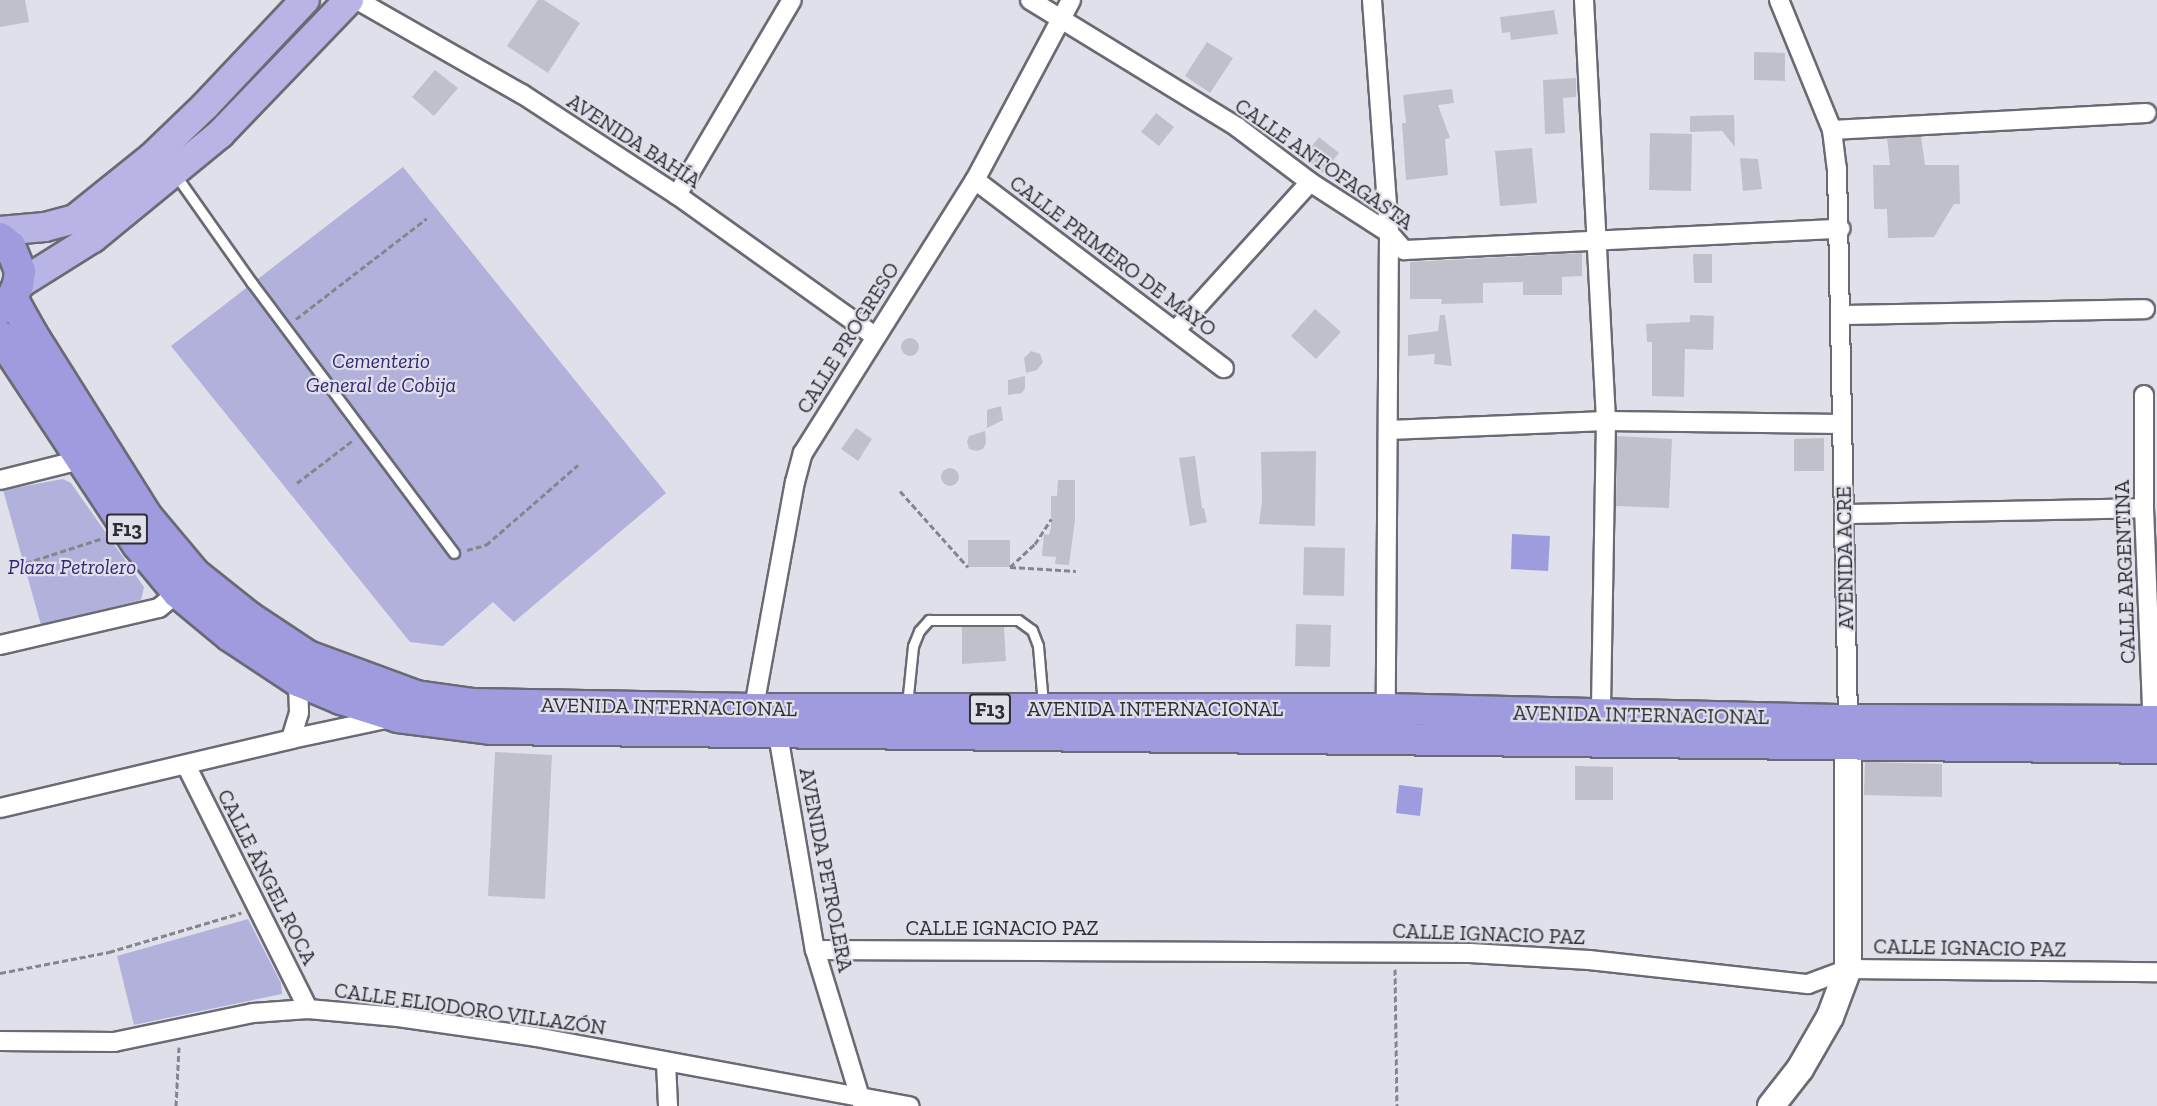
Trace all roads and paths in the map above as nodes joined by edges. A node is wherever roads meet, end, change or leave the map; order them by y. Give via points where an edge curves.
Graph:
1 (304, 0) edge
2 (349, 0) edge
3 (357, 0) edge
4 (792, 0) edge
5 (1030, 0) edge
6 (1071, 0) edge
7 (1372, 0) edge
8 (1584, 0) edge
9 (1779, 0) edge
10 (1061, 18) junction
11 (2147, 113) dead end
12 (1832, 130) junction
13 (174, 172) junction
14 (975, 180) junction
15 (1310, 182) junction
16 (677, 195) junction
17 (427, 218) dead end
18 (1840, 229) junction
19 (0, 231) edge
20 (1389, 233) junction
21 (0, 238) edge
22 (1598, 238) junction
23 (10, 297) edge
24 (2145, 309) dead end
25 (1842, 315) junction
26 (285, 327) junction
27 (1175, 331) junction
28 (0, 336) edge
29 (875, 336) junction
30 (1224, 368) dead end
31 (2144, 395) dead end
32 (1606, 421) junction
33 (1842, 424) junction
34 (1389, 430) junction
35 (363, 432) junction
36 (80, 459) junction
37 (578, 465) dead end
38 (0, 480) edge
39 (297, 483) dead end
40 (900, 491) dead end
41 (2144, 508) junction
42 (1845, 514) junction
43 (1051, 519) dead end
44 (103, 538) dead end
45 (454, 553) joint
46 (26, 563) dead end
47 (968, 567) dead end
48 (1076, 571) dead end
49 (187, 584) junction
50 (0, 645) edge
51 (298, 681) junction
52 (907, 709) junction
53 (1044, 709) junction
54 (1601, 715) junction
55 (398, 717) junction
56 (764, 720) junction
57 (1386, 724) junction
58 (1848, 732) junction
59 (2155, 734) edge
60 (291, 738) junction
61 (186, 765) junction
62 (0, 808) edge
63 (257, 908) junction
64 (815, 950) junction
65 (1396, 952) junction
66 (1848, 969) junction
67 (2157, 972) edge
68 (0, 973) edge
69 (308, 1009) junction
70 (180, 1030) junction
71 (0, 1041) edge
72 (666, 1063) junction
73 (862, 1101) edge
74 (176, 1106) edge
75 (668, 1106) edge
76 (910, 1106) edge
77 (1397, 1106) edge
78 (1771, 1106) edge

1 - 19 main road via 152,157 75,219 45,227
2 - 13 main road via 220,134
3 - 16 street, AVENIDA BAHÍA via 522,94
4 - 16 street
5 - 10 street, CALLE ANTOFAGASTA
6 - 10 street, CALLE PROGRESO
7 - 20 street
8 - 22 street
9 - 12 street, AVENIDA ACRE
10 - 14 street, CALLE PROGRESO
10 - 15 street, CALLE ANTOFAGASTA via 1237,127
11 - 12 street
12 - 18 street, AVENIDA ACRE
13 - 23 main road via 93,238
13 - 26 lane
14 - 27 street, CALLE PRIMERO DE MAYO
14 - 29 street, CALLE PROGRESO
15 - 20 street, CALLE ANTOFAGASTA
15 - 27 street
16 - 29 street, AVENIDA BAHÍA
17 - 26 path
18 - 22 street, CALLE ANTOFAGASTA
18 - 25 street, AVENIDA ACRE
20 - 22 street, CALLE ANTOFAGASTA via 1404,250
20 - 34 street
21 - 23 highway, F13 via 10,246 20,271
22 - 32 street
23 - 49 highway, AVENIDA INTERNACIONAL / F13
24 - 25 street
25 - 33 street, AVENIDA ACRE
26 - 35 lane
27 - 30 street, CALLE PRIMERO DE MAYO
28 - 36 highway, AVENIDA INTERNACIONAL / F13
29 - 56 street, CALLE PROGRESO via 803,453 795,482
31 - 41 street, CALLE ARGENTINA
32 - 33 street
32 - 34 street
32 - 54 street
33 - 42 street, AVENIDA ACRE
34 - 57 street
35 - 39 path
35 - 45 lane
36 - 38 street
36 - 49 highway, AVENIDA INTERNACIONAL / F13 via 138,545
37 - 45 path via 486,545
40 - 47 path
41 - 42 street
41 - 59 street, CALLE ARGENTINA
42 - 58 street, AVENIDA ACRE
43 - 48 path via 1035,544 1010,567
44 - 46 path
49 - 50 street via 159,608
49 - 51 highway, AVENIDA INTERNACIONAL / F13 via 230,636
49 - 56 highway, AVENIDA INTERNACIONAL / F13 via 249,617 308,656 416,696 473,704
51 - 55 highway, AVENIDA INTERNACIONAL / F13
51 - 60 street via 299,712
52 - 53 highway, AVENIDA INTERNACIONAL / F13
52 - 53 lane via 914,646 919,631 929,620 1018,620 1032,630 1038,646
52 - 56 highway, AVENIDA INTERNACIONAL / F13
53 - 57 highway, AVENIDA INTERNACIONAL / F13
54 - 57 highway, AVENIDA INTERNACIONAL / F13
54 - 58 highway, AVENIDA INTERNACIONAL / F13
55 - 56 highway, AVENIDA INTERNACIONAL / F13 via 490,729
55 - 60 street
56 - 57 highway, AVENIDA INTERNACIONAL / F13
56 - 64 street, AVENIDA PETROLERA
57 - 58 highway, AVENIDA INTERNACIONAL / F13
58 - 59 highway, AVENIDA INTERNACIONAL / F13
58 - 66 main road, AVENIDA ACRE
60 - 61 street
61 - 62 street
61 - 63 street, CALLE ÁNGEL ROCA
63 - 68 path via 109,952
63 - 69 street, CALLE ÁNGEL ROCA
64 - 65 street, CALLE IGNACIO PAZ
64 - 73 street, AVENIDA PETROLERA
65 - 66 street, CALLE IGNACIO PAZ via 1589,960 1808,984
65 - 77 path
66 - 67 street, CALLE IGNACIO PAZ
66 - 78 main road, AVENIDA ACRE via 1830,1017 1800,1069
69 - 70 street, CALLE ELIODORO VILLAZÓN via 253,1013
69 - 72 street, CALLE ELIODORO VILLAZÓN via 513,1034
70 - 71 street, CALLE ELIODORO VILLAZÓN via 114,1042
70 - 74 path
72 - 73 street, CALLE ELIODORO VILLAZÓN
72 - 75 street
73 - 76 street, CALLE ELIODORO VILLAZÓN

